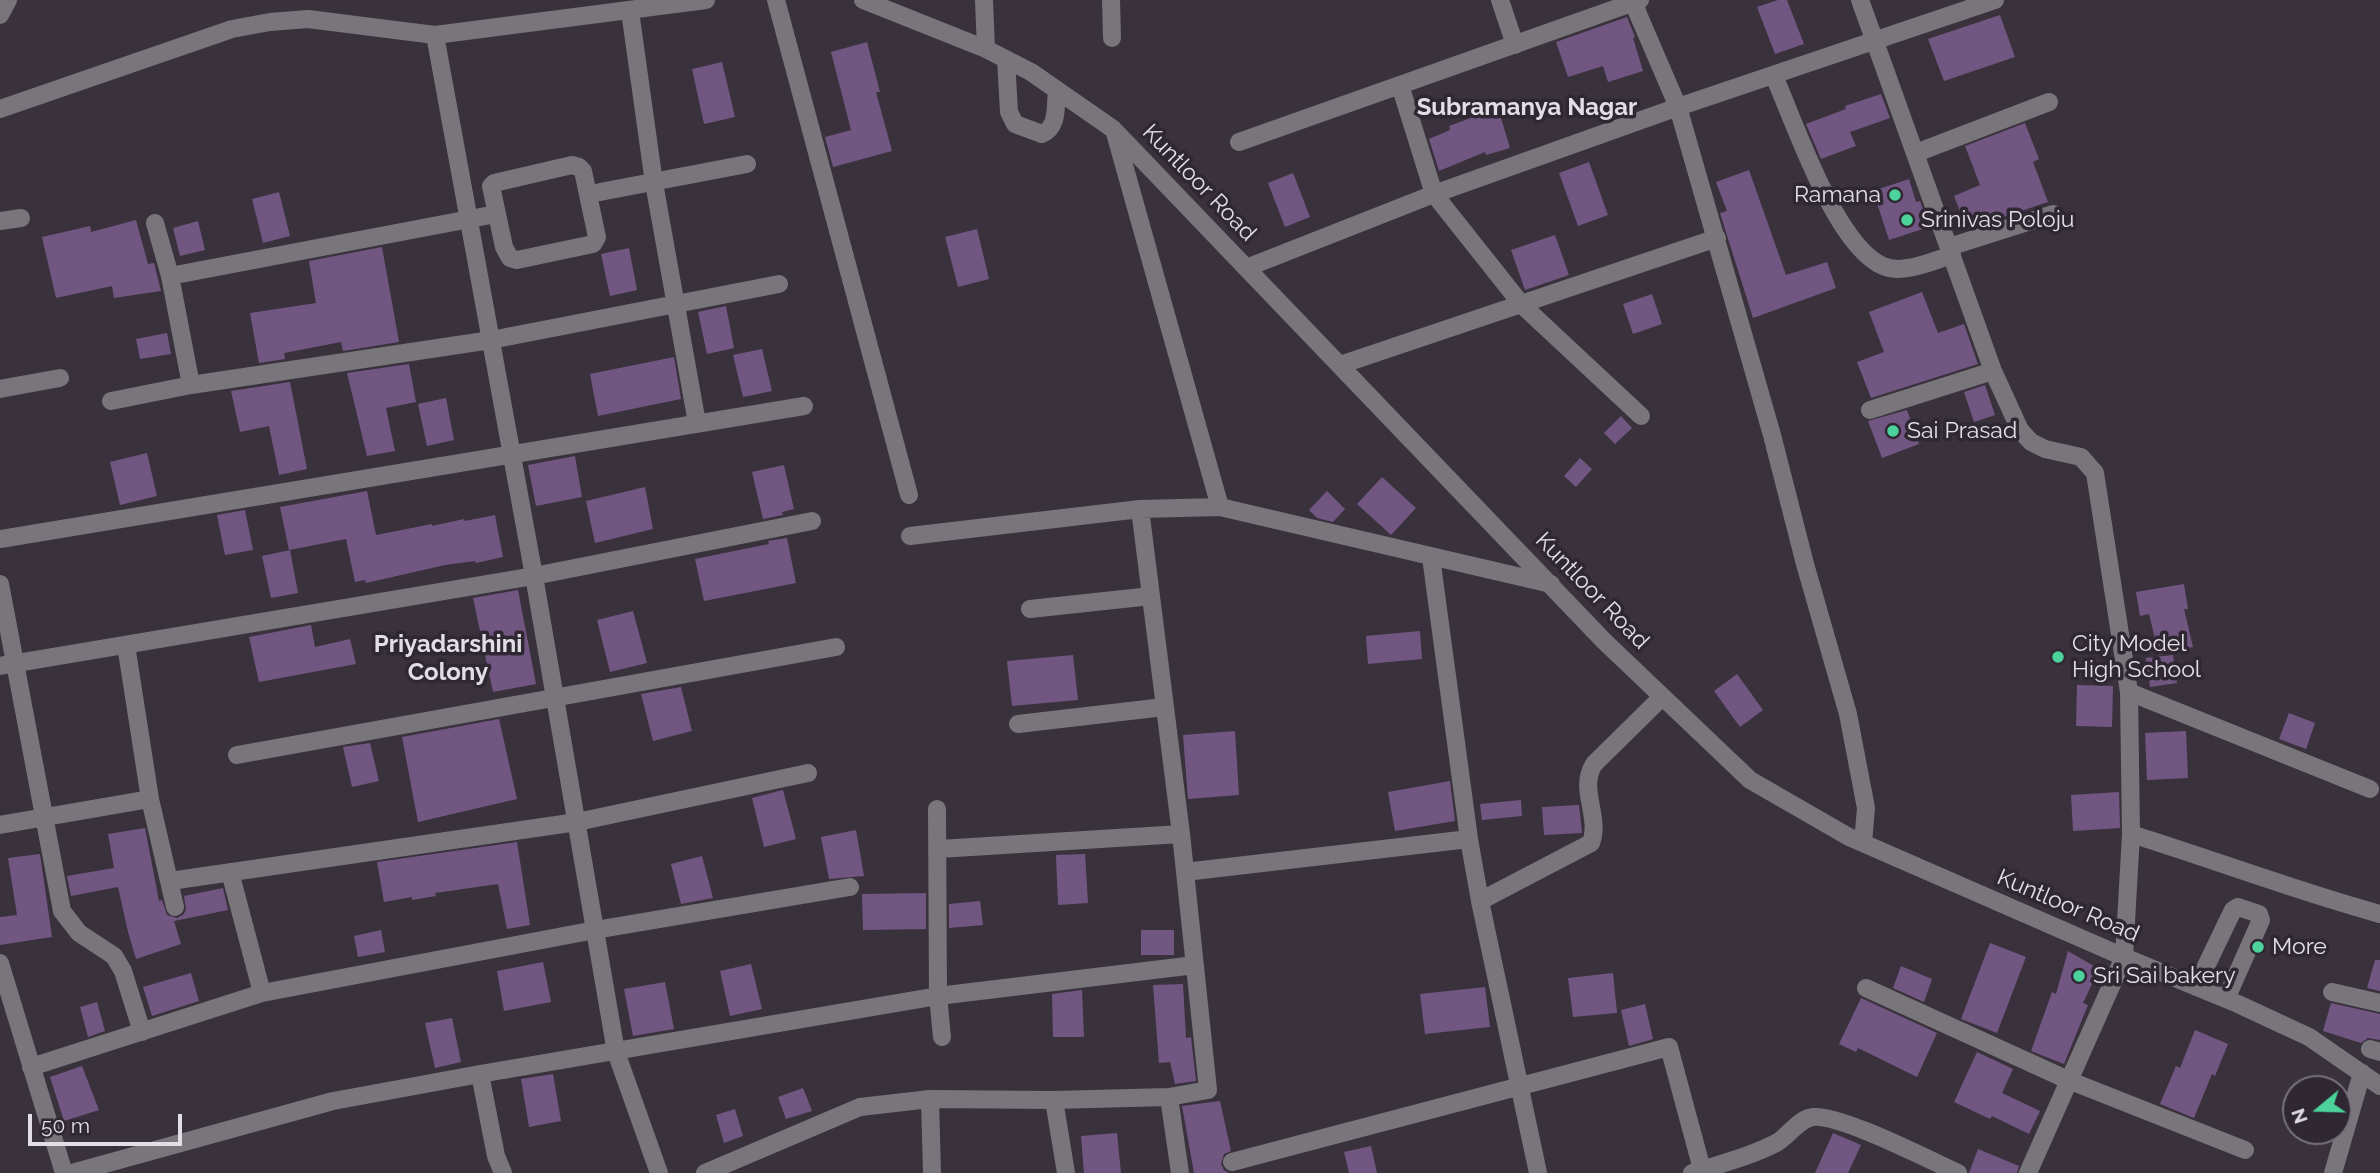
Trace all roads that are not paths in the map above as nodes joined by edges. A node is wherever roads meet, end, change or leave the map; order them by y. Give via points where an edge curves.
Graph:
1 (9, 0) edge
2 (706, 0) edge
3 (776, 0) edge
4 (863, 0) edge
5 (984, 0) edge
6 (1111, 0) edge
7 (1500, 0) edge
8 (1860, 0) edge
9 (1995, 0) edge
10 (1635, 1) edge
11 (630, 10) junction
12 (0, 15) edge
13 (435, 35) junction
14 (1112, 38) dead end
15 (1873, 41) junction
16 (1515, 45) junction
17 (986, 49) junction
18 (1006, 59) junction
19 (1774, 76) junction
20 (1400, 85) junction
21 (1056, 90) junction
22 (2049, 102) dead end
23 (1678, 107) junction
24 (0, 109) edge
25 (1114, 130) junction
26 (1239, 142) dead end
27 (1916, 153) junction
28 (747, 164) dead end
29 (654, 183) junction
30 (600, 192) dead end
31 (1434, 194) junction
32 (496, 214) junction
33 (2053, 214) dead end
34 (21, 218) dead end
35 (0, 220) edge
36 (467, 220) junction
37 (155, 223) dead end
38 (1717, 238) junction
39 (1950, 251) junction
40 (1247, 268) junction
41 (170, 276) junction
42 (779, 284) dead end
43 (677, 304) junction
44 (1522, 305) junction
45 (491, 340) junction
46 (1340, 365) junction
47 (1993, 371) junction
48 (60, 378) dead end
49 (191, 385) junction
50 (0, 389) edge
51 (111, 401) dead end
52 (804, 406) dead end
53 (1870, 410) dead end
54 (1641, 416) dead end
55 (697, 423) junction
56 (511, 453) junction
57 (909, 495) dead end
58 (1220, 507) junction
59 (1140, 509) junction
60 (813, 521) dead end
61 (910, 536) dead end
62 (0, 539) edge
63 (1430, 557) junction
64 (534, 576) junction
65 (0, 584) edge
66 (1551, 584) junction
67 (1151, 596) junction
68 (1030, 609) dead end
69 (126, 645) junction
70 (836, 647) dead end
71 (8, 664) edge
72 (2129, 692) junction
73 (1662, 697) junction
74 (555, 698) junction
75 (1164, 707) junction
76 (1017, 724) dead end
77 (237, 755) dead end
78 (808, 773) dead end
79 (2370, 789) dead end
80 (150, 799) junction
81 (937, 810) dead end
82 (44, 817) junction
83 (577, 822) junction
84 (0, 825) edge
85 (1181, 834) junction
86 (2132, 834) junction
87 (1469, 839) junction
88 (1863, 843) junction
89 (939, 849) junction
90 (230, 872) junction
91 (1185, 872) junction
92 (170, 881) junction
93 (850, 887) dead end
94 (1480, 901) junction
95 (175, 907) dead end
96 (2380, 914) edge
97 (596, 930) junction
98 (2124, 957) junction
99 (2210, 960) junction
100 (0, 963) edge
101 (1195, 965) junction
102 (2239, 971) junction
103 (2196, 987) junction
104 (1866, 988) dead end
105 (2332, 992) dead end
106 (262, 993) junction
107 (938, 996) junction
108 (2227, 999) junction
109 (2380, 1003) edge
110 (142, 1032) junction
111 (942, 1037) dead end
112 (615, 1052) junction
113 (31, 1067) junction
114 (2362, 1073) junction
115 (480, 1074) junction
116 (2068, 1080) junction
117 (1520, 1085) junction
118 (2380, 1086) edge
119 (1169, 1097) junction
120 (930, 1099) junction
121 (1055, 1100) junction
122 (2245, 1150) dead end
123 (1232, 1162) dead end
124 (1699, 1172) edge
125 (64, 1173) edge
126 (72, 1173) edge
127 (503, 1173) edge
128 (659, 1173) edge
129 (705, 1173) edge
130 (932, 1173) edge
131 (1066, 1173) edge
132 (1180, 1173) edge
133 (1538, 1173) edge
134 (1958, 1173) edge
135 (2028, 1173) edge
136 (2333, 1173) edge

1 - 12 street
2 - 11 street
3 - 57 street
4 - 17 street, Kuntloor Road
5 - 17 street
6 - 14 street
7 - 16 street
8 - 15 street
9 - 15 street
10 - 16 street
10 - 23 street
11 - 13 street
11 - 29 street
13 - 24 street via 308,19 270,22 232,29
13 - 36 street
15 - 19 street
15 - 27 street
16 - 20 street
17 - 18 street, Kuntloor Road
18 - 21 street, Kuntloor Road
18 - 21 street via 1009,112 1015,124 1042,134 1049,131
19 - 23 street
19 - 39 street via 1826,198 1869,257 1885,267 1903,269
20 - 26 street
20 - 31 street
21 - 25 street, Kuntloor Road
22 - 27 street
23 - 31 street
23 - 38 street
25 - 40 street, Kuntloor Road
25 - 58 street
27 - 39 street
28 - 29 street
29 - 30 street
29 - 43 street
31 - 40 street
31 - 44 street
32 - 32 street via 503,247 517,260 587,247 597,237 579,167 494,183 491,192
32 - 36 street
33 - 39 street
34 - 35 street
36 - 41 street
36 - 45 street
37 - 41 street
38 - 44 street
38 - 88 street via 1848,714 1866,808
39 - 47 street
40 - 46 street, Kuntloor Road
41 - 49 street
42 - 43 street
43 - 45 street
43 - 55 street
44 - 46 street
44 - 54 street
45 - 49 street
45 - 56 street
46 - 66 street, Kuntloor Road
47 - 53 street
47 - 72 street via 2020,430 2031,442 2081,457 2095,473
48 - 50 street
49 - 51 street
52 - 55 street
55 - 56 street
56 - 62 street
56 - 64 street
58 - 59 street
58 - 63 street
59 - 61 street
59 - 67 street
60 - 64 street
63 - 66 street
63 - 87 street
64 - 69 street
64 - 74 street
65 - 71 street
66 - 73 street, Kuntloor Road
67 - 68 street
67 - 75 street
69 - 71 street
69 - 80 street
70 - 74 street
71 - 82 street
72 - 79 street
72 - 86 street
73 - 88 street, Kuntloor Road via 1750,780
73 - 94 street via 1588,773 1596,825 1591,843
74 - 77 street
74 - 83 street
75 - 76 street
75 - 85 street
78 - 83 street
80 - 82 street
80 - 92 street
81 - 89 street
82 - 84 street
82 - 110 street via 62,911 79,933 114,956
83 - 90 street
83 - 97 street
85 - 89 street
85 - 91 street
86 - 96 street
86 - 98 street
87 - 91 street
87 - 94 street
88 - 98 street, Kuntloor Road
89 - 107 street
90 - 92 street
90 - 106 street
91 - 101 street
92 - 95 street
93 - 97 street
94 - 117 street
97 - 106 street
97 - 112 street
98 - 103 street, Kuntloor Road
98 - 116 street
99 - 102 street
99 - 102 street via 2235,908 2259,914 2261,920
99 - 103 street
100 - 113 street
101 - 107 street
101 - 119 street via 1208,1090
102 - 108 street
103 - 108 street, Kuntloor Road
104 - 116 street
105 - 109 street
106 - 110 street
107 - 111 street
107 - 112 street
108 - 114 street, Kuntloor Road via 2309,1037
110 - 113 street
112 - 115 street
112 - 128 street
113 - 125 street
114 - 118 street, Kuntloor Road
114 - 136 street
115 - 126 street via 333,1101
115 - 127 street
116 - 122 street
116 - 135 street
117 - 123 street
117 - 124 street via 1669,1048
117 - 133 street
119 - 121 street
119 - 132 street
120 - 121 street
120 - 129 street via 860,1107
120 - 130 street
121 - 131 street
124 - 134 street via 1768,1148 1814,1117 1840,1122

